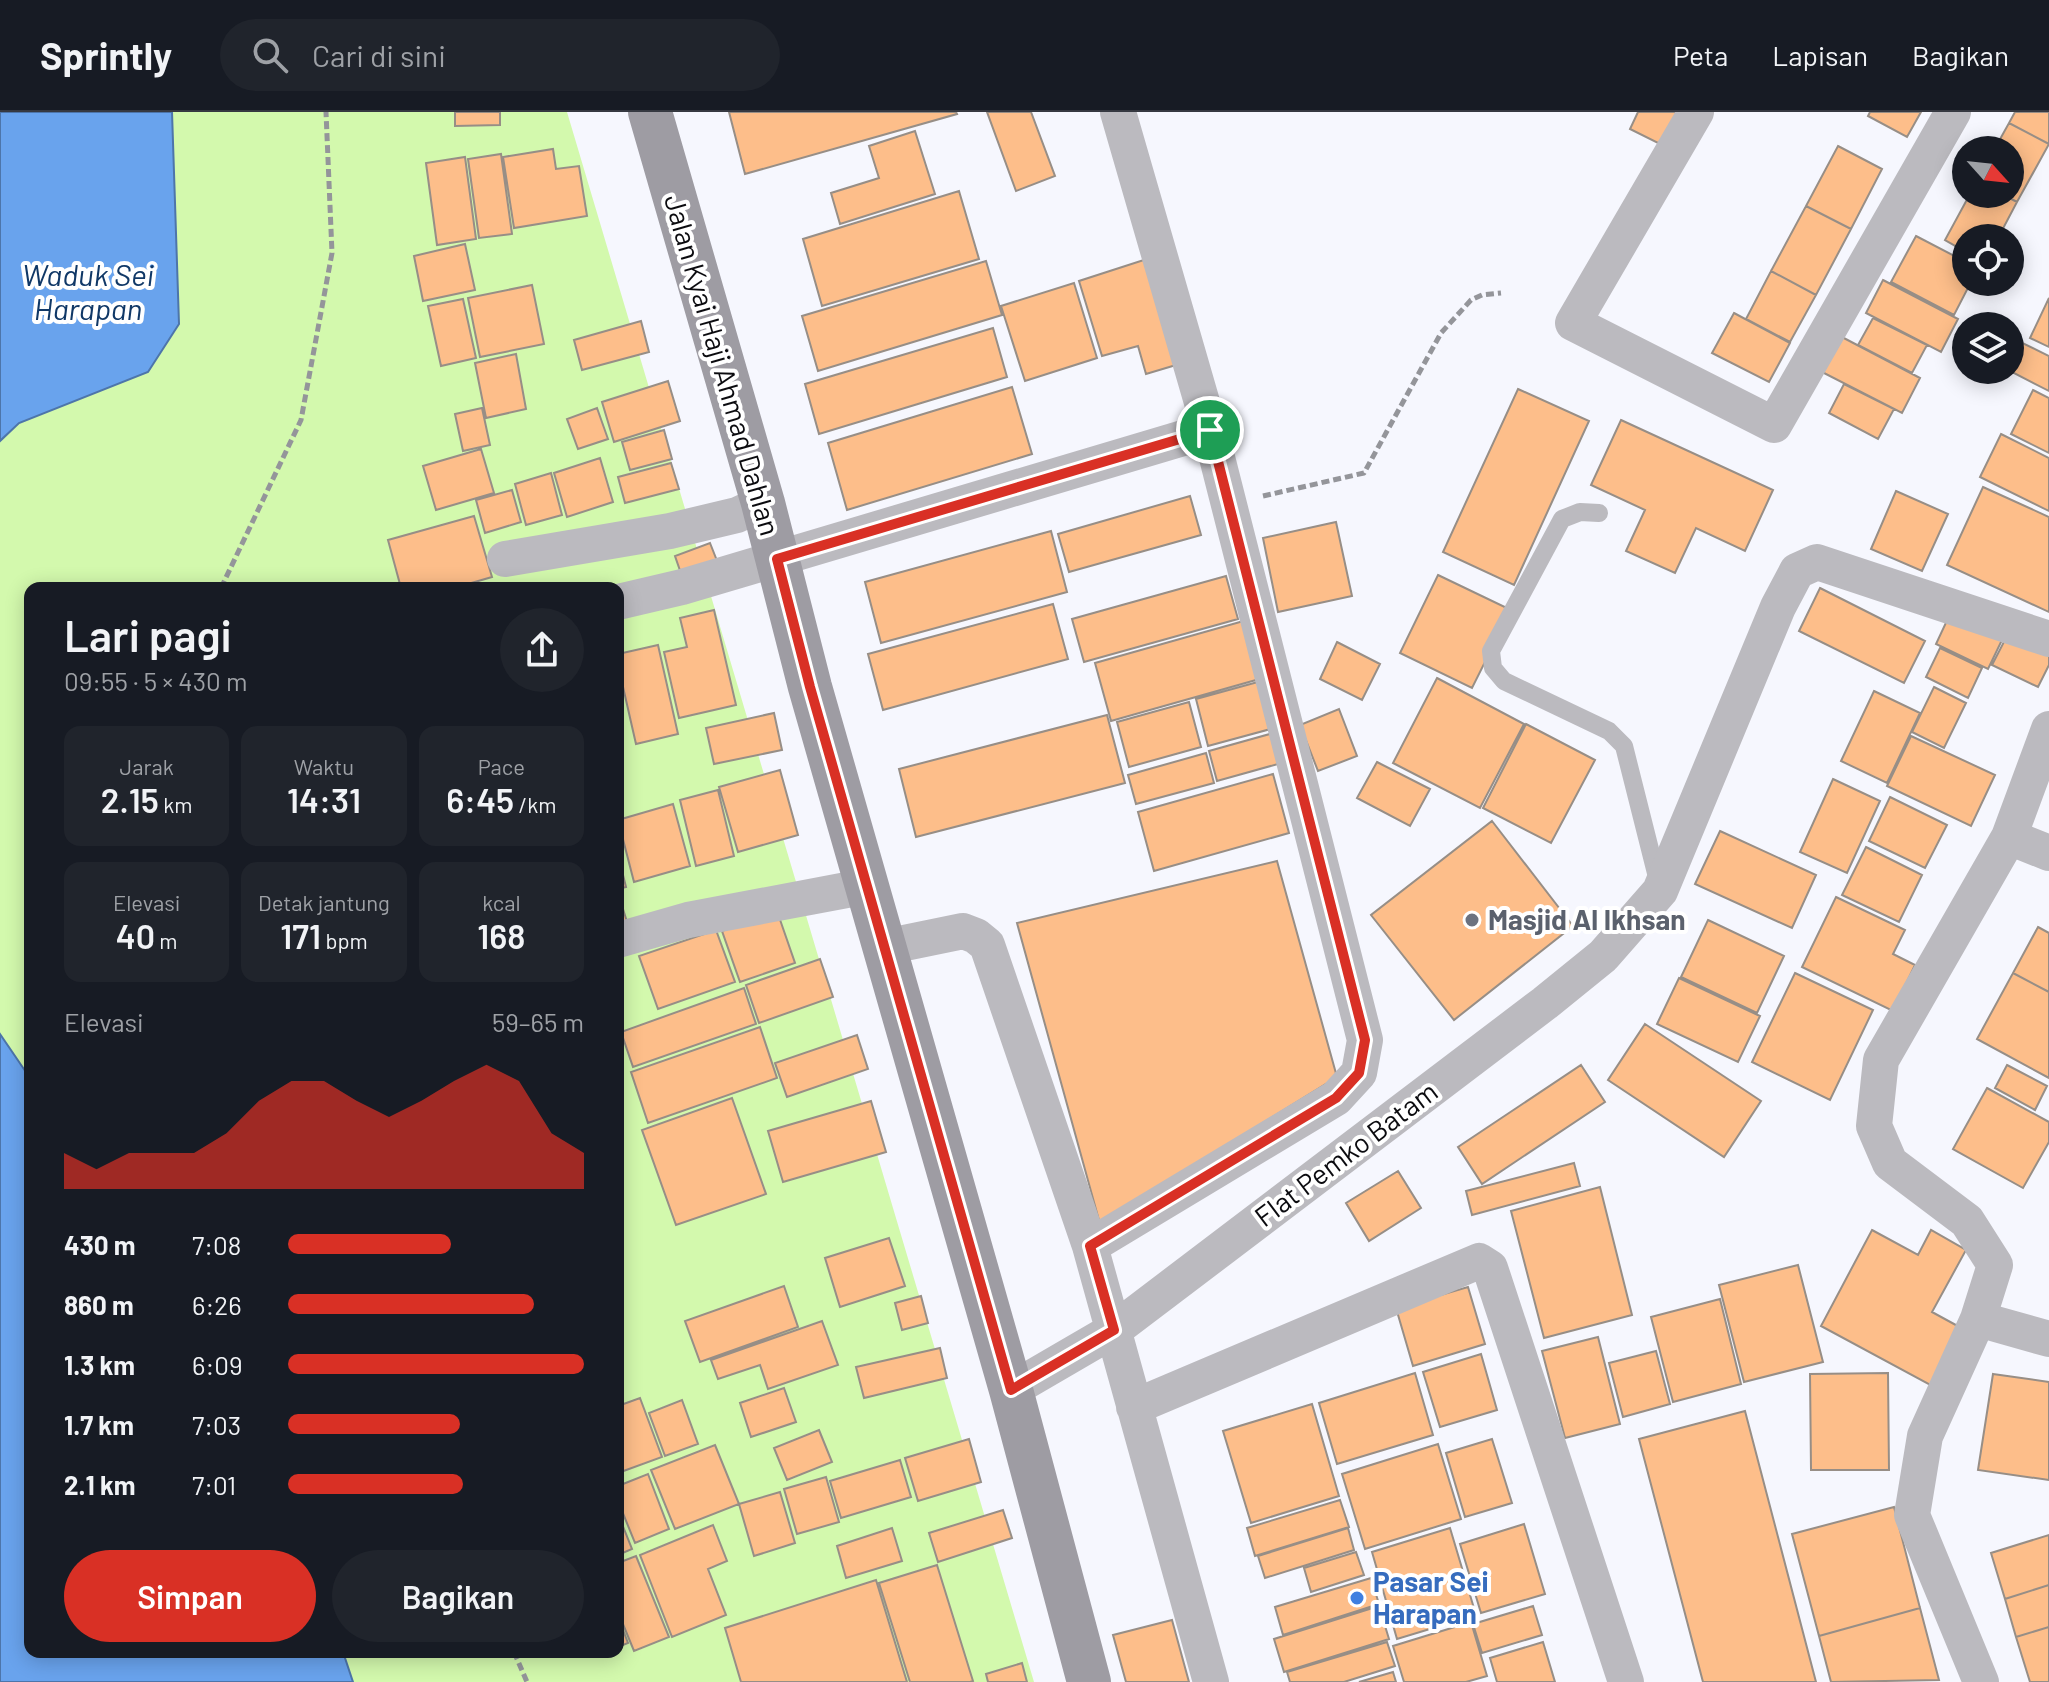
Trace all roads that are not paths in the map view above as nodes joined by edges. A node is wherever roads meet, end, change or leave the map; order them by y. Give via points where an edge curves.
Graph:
1 (650, 112) edge
2 (1118, 112) edge
3 (1696, 112) edge
4 (1953, 112) edge
5 (1210, 430) junction
6 (763, 503) junction
7 (1599, 513) dead end
8 (505, 559) dead end
9 (777, 559) junction
10 (624, 601) edge
11 (2049, 639) edge
12 (2049, 729) edge
13 (2009, 837) junction
14 (2049, 853) edge
15 (868, 886) junction
16 (1660, 891) junction
17 (624, 938) edge
18 (885, 947) junction
19 (1090, 1246) junction
20 (1978, 1319) junction
21 (1114, 1330) junction
22 (2049, 1339) edge
23 (1011, 1390) junction
24 (1134, 1407) junction
25 (1089, 1682) edge
26 (1211, 1682) edge
27 (1626, 1682) edge
28 (1981, 1682) edge

1 - 6 main road, Jalan Kyai Haji Ahmad Dahlan
2 - 5 street
3 - 4 street via 1573,323 1774,425
5 - 9 street
5 - 19 street via 1365,1040 1359,1073 1336,1098
6 - 8 street via 670,531
6 - 9 main road, Jalan Kyai Haji Ahmad Dahlan
7 - 16 lane via 1580,512 1562,519 1491,651 1493,668 1504,681 1609,731 1624,746
9 - 10 street
9 - 15 main road, Jalan Kyai Haji Ahmad Dahlan
11 - 16 street, Flat Pemko Batam via 1817,562 1797,571
12 - 13 street
13 - 14 street
13 - 20 street via 1881,1060 1874,1126 1890,1163 1967,1221 1995,1265
15 - 17 street via 688,920
15 - 18 main road, Jalan Kyai Haji Ahmad Dahlan
16 - 21 street, Flat Pemko Batam via 1603,956 1545,1003
18 - 19 street via 963,931 987,945
18 - 23 main road, Jalan Kyai Haji Ahmad Dahlan
19 - 21 street
20 - 22 street
20 - 28 street via 1925,1436 1912,1515
21 - 23 street, Flat Pemko Batam
21 - 24 street
23 - 25 main road, Jalan Kyai Haji Ahmad Dahlan
24 - 26 street
24 - 27 street via 1479,1261 1490,1268

